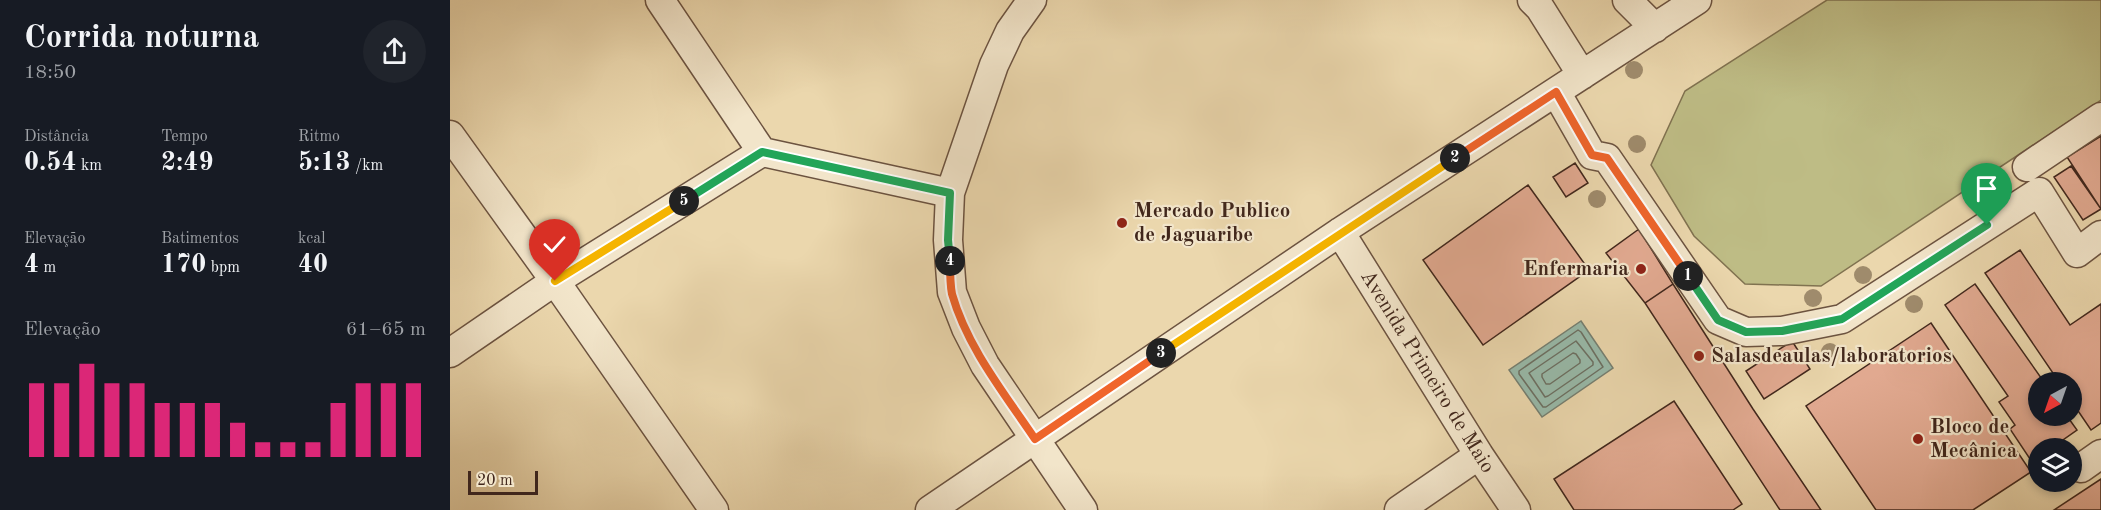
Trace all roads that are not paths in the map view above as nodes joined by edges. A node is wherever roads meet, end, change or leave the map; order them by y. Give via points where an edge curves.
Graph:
1 (660, 0) edge
2 (1032, 0) edge
3 (1532, 0) edge
4 (1627, 0) edge
5 (1697, 0) edge
6 (1655, 28) junction
7 (1582, 75) junction
8 (1556, 92) junction
9 (2101, 117) edge
10 (450, 135) edge
11 (762, 152) junction
12 (2027, 167) dead end
13 (950, 193) junction
14 (1340, 232) junction
15 (2101, 235) edge
16 (555, 281) junction
17 (450, 352) edge
18 (1035, 439) junction
19 (1479, 455) junction
20 (714, 510) edge
21 (930, 510) edge
22 (1083, 510) edge
23 (1399, 510) edge
24 (1516, 510) edge

1 - 11 street
2 - 13 street via 1010,31 994,65
3 - 7 street
4 - 6 street
5 - 6 street
6 - 7 street
7 - 8 street
8 - 14 street
8 - 15 street via 1592,155 1607,158 1718,320 1746,332 1782,331 1842,319 2039,192 2077,252
9 - 12 street
10 - 16 street
11 - 13 street
11 - 16 street
13 - 18 street via 952,292 985,365
14 - 18 street
14 - 19 street, Avenida Primeiro de Maio
16 - 17 street
16 - 20 street
18 - 21 street
18 - 22 street
19 - 23 street
19 - 24 street, Avenida Primeiro de Maio

